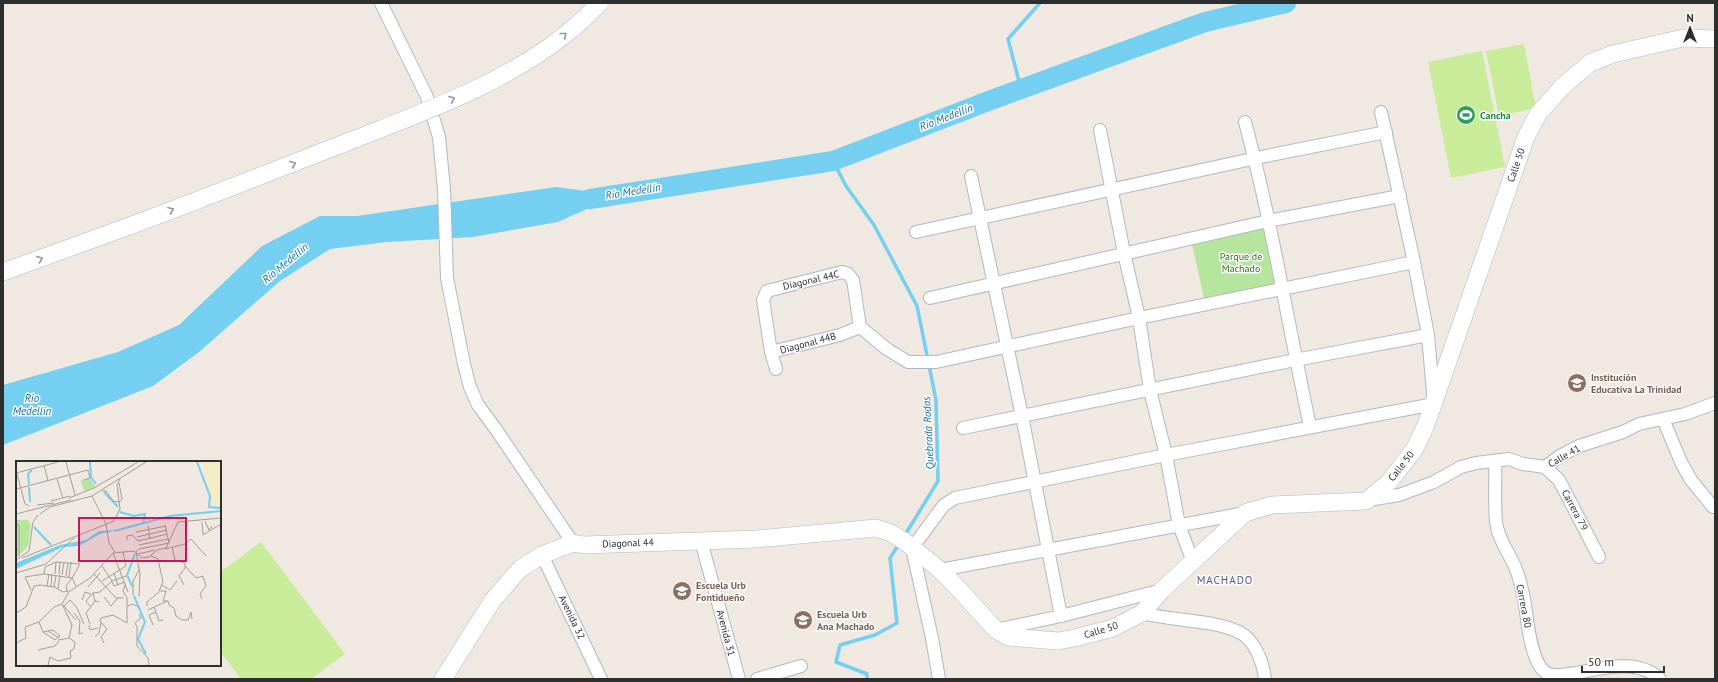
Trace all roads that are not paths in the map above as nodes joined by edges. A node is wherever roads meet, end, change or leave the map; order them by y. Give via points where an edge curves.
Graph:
1 (381, 3) edge
2 (599, 3) edge
3 (1715, 39) edge
4 (1382, 112) dead end
5 (1245, 122) dead end
6 (1100, 130) dead end
7 (1386, 132) junction
8 (1255, 158) junction
9 (971, 176) dead end
10 (1111, 190) junction
11 (1400, 196) junction
12 (981, 218) junction
13 (1268, 221) junction
14 (916, 232) dead end
15 (1124, 253) junction
16 (1414, 262) junction
17 (3, 272) edge
18 (994, 282) junction
19 (1283, 290) junction
20 (930, 298) dead end
21 (1139, 318) junction
22 (860, 327) junction
23 (1428, 335) junction
24 (1008, 346) junction
25 (771, 352) junction
26 (1295, 360) junction
27 (776, 369) dead end
28 (1150, 390) junction
29 (1715, 403) edge
30 (1434, 404) junction
31 (1022, 416) junction
32 (1663, 419) junction
33 (1310, 426) junction
34 (963, 428) dead end
35 (1166, 454) junction
36 (1495, 461) junction
37 (1545, 467) junction
38 (1034, 481) junction
39 (1366, 501) junction
40 (1713, 507) dead end
41 (1245, 513) junction
42 (1179, 525) junction
43 (876, 528) joint
44 (701, 541) junction
45 (573, 543) junction
46 (908, 545) junction
47 (1047, 550) junction
48 (542, 555) junction
49 (1599, 557) dead end
50 (1193, 562) junction
51 (940, 570) junction
52 (1162, 590) junction
53 (1142, 613) junction
54 (1061, 616) junction
55 (996, 630) junction
56 (801, 666) dead end
57 (1658, 678) edge
58 (443, 679) edge
59 (601, 679) edge
60 (739, 679) edge
61 (757, 679) edge
62 (938, 679) edge
63 (1263, 679) edge

1 - 45 street via 427,97 439,138 444,189 447,278 470,387 478,405
17 -> 2 main road, bridge via 389,126 485,85 552,45 590,14
3 - 30 main road, Calle 50 via 1683,38 1613,54 1590,63 1538,114 1526,137
4 - 7 street
5 - 8 street
6 - 10 street
7 - 8 street
7 - 11 street
8 - 10 street
8 - 13 street
9 - 12 street
10 - 12 street
10 - 15 street
11 - 13 street
11 - 16 street
12 - 14 street
12 - 18 street
13 - 15 street
13 - 19 street
15 - 18 street
15 - 21 street
16 - 19 street
16 - 23 street
18 - 20 street
18 - 24 street
19 - 21 street
19 - 26 street
21 - 24 street
21 - 28 street
22 - 24 street via 908,362 936,362
22 - 25 street, Diagonal 44B via 840,335
22 - 25 street, Diagonal 44C via 853,280 848,274 842,272 767,291 763,300
23 - 26 street
23 - 30 street
24 - 31 street
25 - 27 street, Diagonal 44B
26 - 28 street
26 - 33 street
28 - 31 street
28 - 35 street
29 - 32 street, Calle 41
30 - 33 street
30 - 39 main road, Calle 50 via 1414,450 1390,482
31 - 34 street
31 - 38 street
32 - 37 street, Calle 41 via 1639,424 1624,432 1579,446
32 - 40 street via 1684,468
33 - 35 street
35 - 38 street
35 - 42 street
36 - 37 street, Calle 41 via 1509,459
36 - 39 street, Calle 41 via 1460,467 1434,482 1399,495
36 - 57 street, Carrera 80 via 1496,522 1502,542 1517,572 1532,646 1539,666 1547,674 1561,675 1624,666 1643,668
37 - 49 street, Carrera 79 via 1559,480
38 - 46 street via 955,498 944,505
38 - 47 street
39 - 41 main road, Calle 50 via 1272,504
41 - 42 street
41 - 50 main road, Calle 50
42 - 47 street
42 - 50 street
43 - 44 main road, Diagonal 44 via 757,539
43 - 46 main road, Calle 50 via 891,533
44 - 45 main road, Diagonal 44 via 584,545
44 - 60 street, Avenida 31
45 - 48 main road, Diagonal 44
46 - 51 main road, Calle 50
46 - 62 street via 932,638
47 - 51 street
47 - 54 street
48 - 58 main road, Diagonal 44 via 520,569 493,600
48 - 59 street, Avenida 32
50 - 52 main road, Calle 50
51 - 55 main road, Calle 50
52 - 53 main road, Calle 50
52 - 54 street
53 - 55 main road, Calle 50 via 1113,628 1058,641 1008,637
53 - 63 street via 1208,624 1240,633 1252,643 1262,661
54 - 55 street
56 - 61 street

